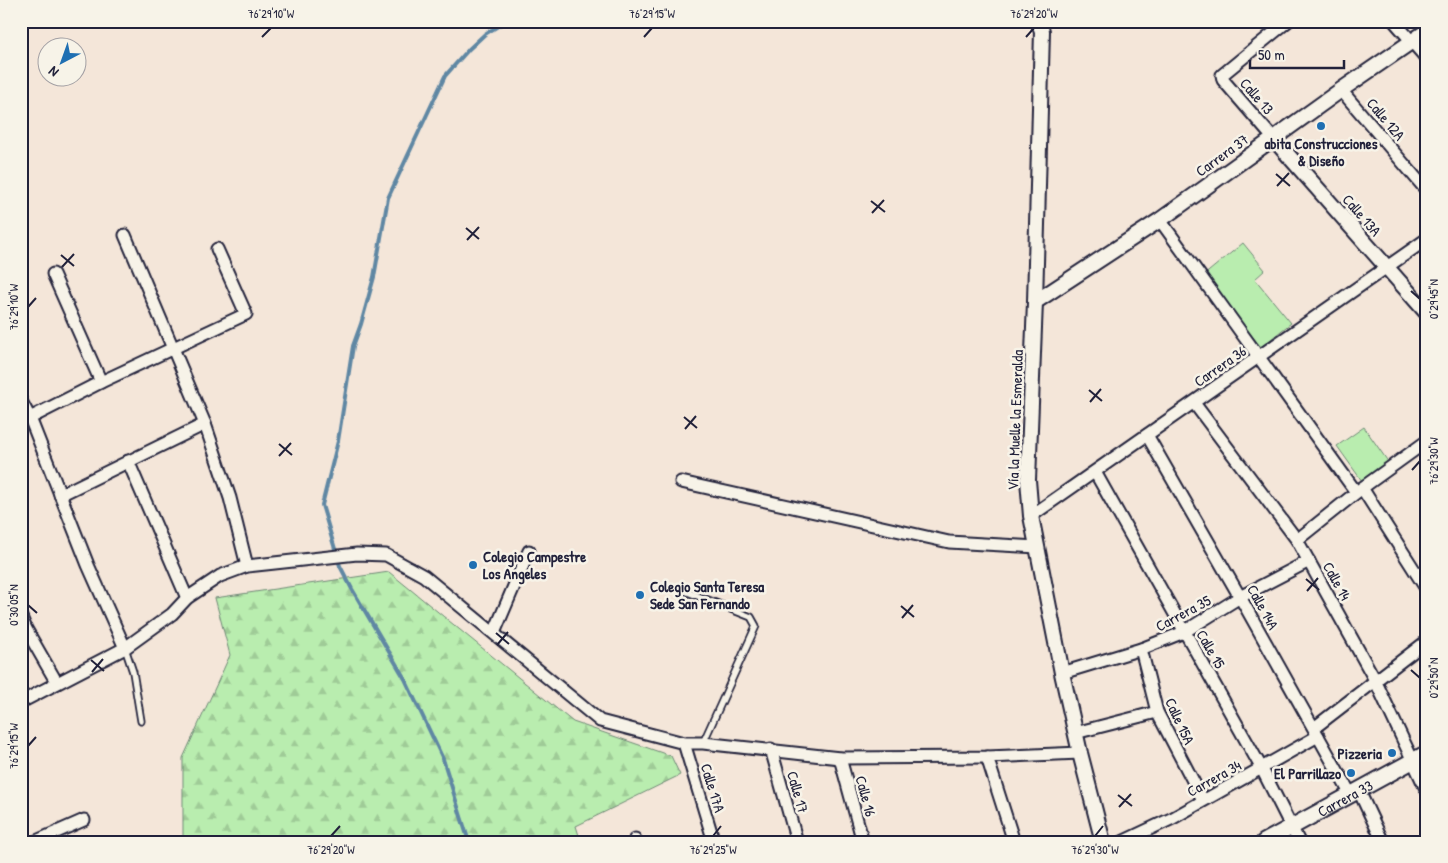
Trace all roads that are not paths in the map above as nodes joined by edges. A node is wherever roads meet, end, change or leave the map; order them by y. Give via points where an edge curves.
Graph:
1 (1038, 21) edge
2 (1288, 21) edge
3 (1394, 21) edge
4 (1427, 31) edge
5 (1412, 41) junction
6 (1427, 59) edge
7 (1341, 90) junction
8 (1273, 138) junction
9 (1427, 192) edge
10 (1160, 220) junction
11 (125, 235) dead end
12 (1427, 239) edge
13 (217, 249) dead end
14 (1387, 267) junction
15 (53, 274) dead end
16 (1035, 302) junction
17 (1427, 313) edge
18 (173, 349) junction
19 (1258, 358) junction
20 (101, 382) junction
21 (21, 401) edge
22 (1194, 403) junction
23 (30, 418) junction
24 (205, 424) junction
25 (1147, 435) junction
26 (1427, 441) edge
27 (128, 461) junction
28 (1095, 472) junction
29 (681, 482) dead end
30 (1359, 490) junction
31 (60, 495) junction
32 (1031, 516) junction
33 (1297, 540) junction
34 (1038, 547) junction
35 (530, 551) dead end
36 (1309, 561) junction
37 (247, 566) junction
38 (680, 590) dead end
39 (1427, 590) edge
40 (1240, 597) junction
41 (187, 598) junction
42 (21, 617) edge
43 (1184, 632) junction
44 (494, 633) junction
45 (1427, 641) edge
46 (125, 648) junction
47 (1141, 649) junction
48 (1062, 673) junction
49 (1375, 680) junction
50 (57, 683) junction
51 (21, 702) edge
52 (1157, 712) junction
53 (141, 721) dead end
54 (1316, 732) junction
55 (1076, 734) junction
56 (684, 743) junction
57 (703, 743) junction
58 (771, 749) junction
59 (1080, 753) junction
60 (1427, 753) edge
61 (987, 757) junction
62 (840, 758) junction
63 (1413, 761) junction
64 (1262, 768) junction
65 (1427, 791) edge
66 (1355, 793) junction
67 (1203, 800) junction
68 (84, 820) dead end
69 (1291, 827) junction
70 (34, 842) edge
71 (714, 842) edge
72 (796, 842) edge
73 (863, 842) edge
74 (1014, 842) edge
75 (1103, 842) edge
76 (1122, 842) edge
77 (1264, 842) edge
78 (1299, 842) edge
79 (1383, 842) edge

1 - 16 street, Vía la Muelle la Esmeralda via 1042,31
2 - 8 street, Calle 13 via 1223,73 1223,80
3 - 5 street
4 - 5 street, Carrera 37
5 - 6 street
5 - 7 street, Carrera 37
7 - 8 street, Carrera 37
7 - 9 street, Calle 12A
8 - 10 street, Carrera 37
8 - 14 street, Calle 13A
10 - 16 street, Carrera 37
10 - 19 street
11 - 18 street
12 - 14 street, Carrera 36
13 - 18 street via 246,314
14 - 17 street, Calle 13A
14 - 19 street, Carrera 36
15 - 20 street
16 - 32 street, Vía la Muelle la Esmeralda via 1028,480
18 - 20 street
18 - 24 street
19 - 22 street, Carrera 36
19 - 30 street
20 - 23 street
21 - 23 street
22 - 25 street, Carrera 36
22 - 33 street, Calle 14
23 - 31 street
24 - 27 street
24 - 37 street via 230,498
25 - 28 street, Carrera 36
25 - 40 street, Calle 14A
26 - 30 street
27 - 31 street
27 - 41 street
28 - 32 street, Carrera 36
28 - 43 street, Calle 15
29 - 34 street via 949,542
30 - 33 street
30 - 39 street
31 - 46 street
32 - 34 street, Vía la Muelle la Esmeralda
33 - 36 street, Calle 14
34 - 48 street, Vía la Muelle la Esmeralda
35 - 44 street
36 - 40 street, Carrera 35
36 - 49 street, Calle 14
37 - 41 street via 220,576
37 - 44 street via 358,554 386,555 424,576
38 - 57 lane via 751,617 756,626
40 - 43 street, Carrera 35
40 - 54 street, Calle 14A
41 - 46 street via 172,614
42 - 50 street
43 - 47 street, Carrera 35
43 - 64 street, Calle 15
44 - 56 street via 600,721
45 - 49 street, Carrera 34
46 - 50 street
46 - 53 lane via 133,672
47 - 48 street, Carrera 35
47 - 52 street, Calle 15A
48 - 55 street, Vía la Muelle la Esmeralda
49 - 54 street, Carrera 34
49 - 63 street, Calle 14
50 - 51 street
52 - 55 street
52 - 67 street, Calle 15A
54 - 64 street, Carrera 34
54 - 66 street, Calle 14A
55 - 59 street, Vía la Muelle la Esmeralda
56 - 57 street
56 - 71 street, Calle 17A
57 - 58 street
58 - 62 street
58 - 72 street, Calle 17
59 - 61 street
59 - 75 street, Vía la Muelle la Esmeralda
60 - 63 main road, Carrera 33
61 - 62 street
61 - 74 street
62 - 73 street, Calle 16
63 - 65 street, Calle 14
63 - 66 main road, Carrera 33
64 - 67 street, Carrera 34
64 - 69 street, Calle 15
66 - 69 main road, Carrera 33
66 - 79 street, Calle 14A
67 - 76 street, Carrera 34
68 - 70 street
69 - 77 main road, Carrera 33
69 - 78 street, Calle 15

